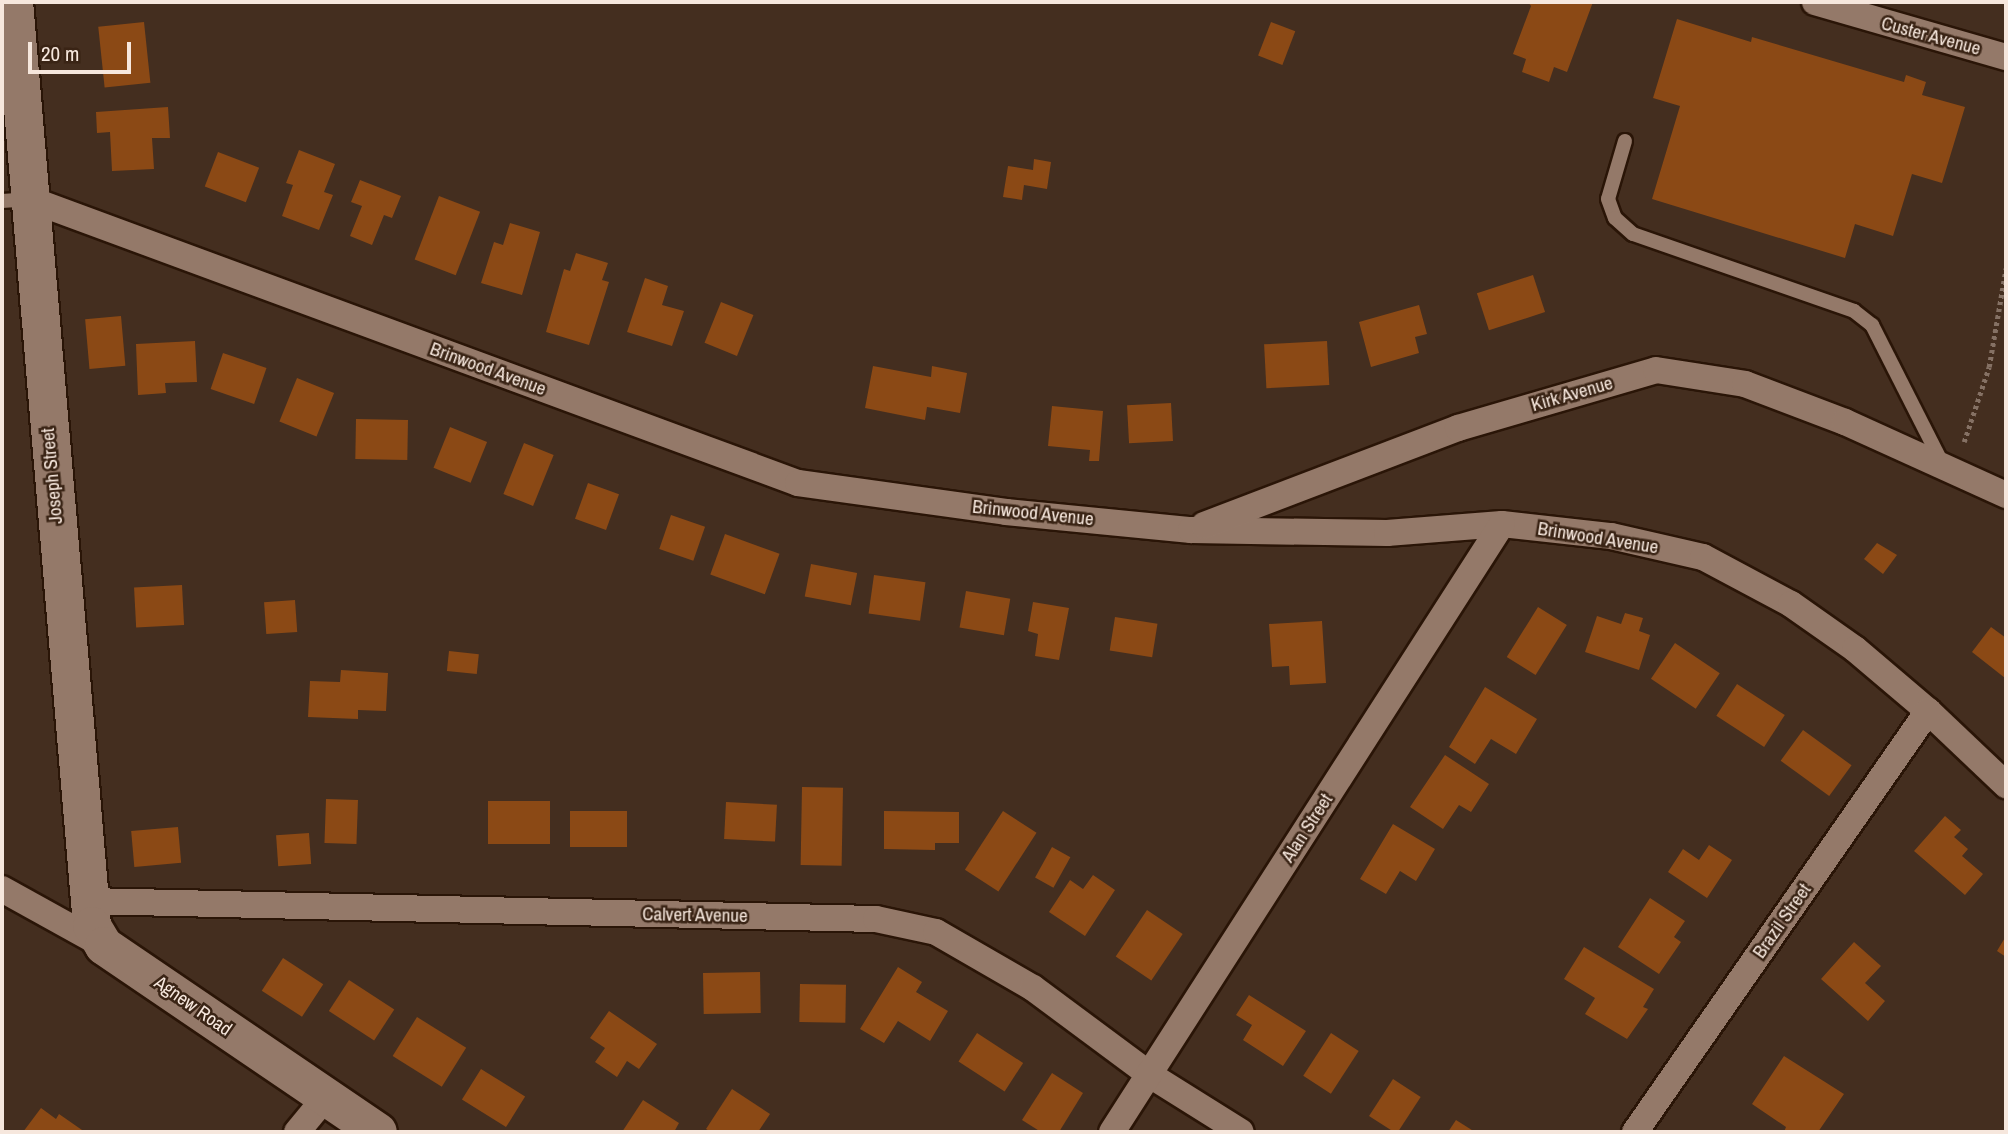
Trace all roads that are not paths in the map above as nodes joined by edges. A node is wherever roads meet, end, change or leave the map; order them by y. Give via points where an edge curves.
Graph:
1 (14, 2) edge
2 (1815, 2) edge
3 (2006, 57) edge
4 (1625, 141) dead end
5 (16, 200) edge
6 (1949, 471) junction
7 (2006, 495) edge
8 (1502, 524) junction
9 (1191, 530) junction
10 (1928, 710) junction
11 (2006, 785) edge
12 (2, 889) edge
13 (88, 901) junction
14 (104, 946) junction
15 (1150, 1075) junction
16 (325, 1098) junction
17 (297, 1132) edge
18 (378, 1132) edge
19 (1112, 1132) edge
20 (1241, 1132) edge
21 (1635, 1132) edge

1 - 5 street, Joseph Street
2 - 3 street, Custer Avenue
4 - 6 lane via 1608,198 1615,218 1633,234 1854,311 1872,325
5 - 9 street, Brinwood Avenue via 798,483 1006,512
5 - 13 street, Joseph Street
6 - 7 street, Kirk Avenue
6 - 9 street, Kirk Avenue via 1845,422 1745,384 1656,370 1458,428
8 - 9 street, Brinwood Avenue via 1387,533
8 - 10 street, Brinwood Avenue via 1611,536 1703,556 1791,604 1855,649
8 - 15 street, Alan Street
10 - 11 street, Brinwood Avenue
10 - 21 street, Brazil Street
12 - 14 street, Agnew Road
13 - 14 street, Joseph Street via 92,926
13 - 15 street, Calvert Avenue via 876,919 936,932 1034,989
14 - 16 street, Agnew Road
15 - 19 street, Alan Street
15 - 20 street, Calvert Avenue
16 - 17 street
16 - 18 street, Agnew Road

